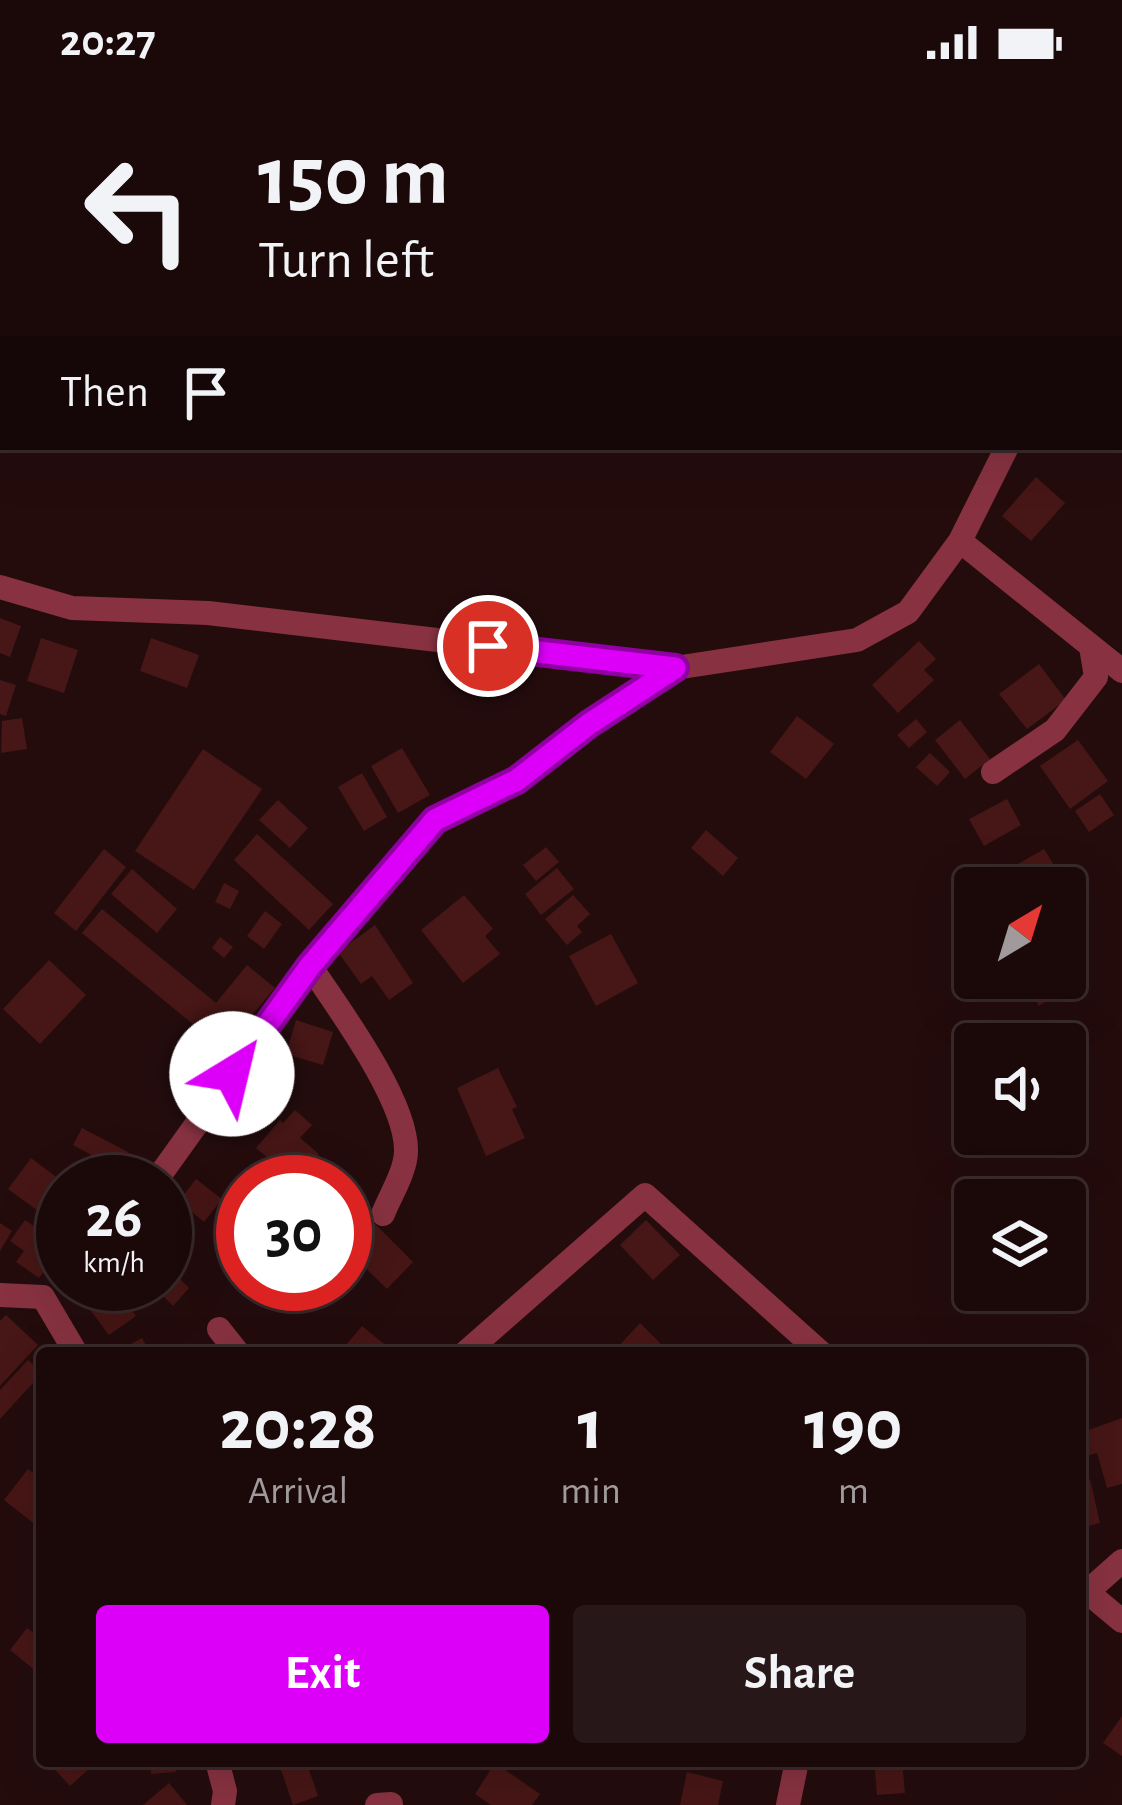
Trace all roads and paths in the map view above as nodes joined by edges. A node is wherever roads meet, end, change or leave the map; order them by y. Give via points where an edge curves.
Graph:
1 (1005, 450) edge
2 (960, 541) junction
3 (0, 587) edge
4 (1091, 647) junction
5 (675, 668) junction
6 (1122, 671) edge
7 (993, 772) dead end
8 (310, 966) junction
9 (174, 1155) edge
10 (383, 1214) dead end
11 (0, 1295) edge
12 (36, 1297) edge
13 (51, 1311) edge
14 (219, 1329) dead end
15 (72, 1347) edge
16 (233, 1347) edge
17 (472, 1347) edge
18 (814, 1347) edge
19 (1122, 1561) edge
20 (1086, 1587) edge
21 (1086, 1591) edge
22 (1122, 1621) edge
23 (219, 1767) edge
24 (795, 1767) edge
25 (392, 1804) edge
26 (224, 1805) edge
27 (377, 1805) edge
28 (788, 1805) edge

1 - 2 street
2 - 4 street
2 - 5 street via 908,612 857,640
3 - 5 street via 72,608 208,614
4 - 6 street
4 - 7 street via 1096,677 1055,730
5 - 8 street via 517,780 435,820
8 - 9 street
8 - 10 street via 399,1114 406,1154
11 - 12 street
13 - 15 street
14 - 16 street
17 - 18 street via 645,1195
19 - 20 street
21 - 22 street
23 - 26 street
24 - 28 street
25 - 27 street

